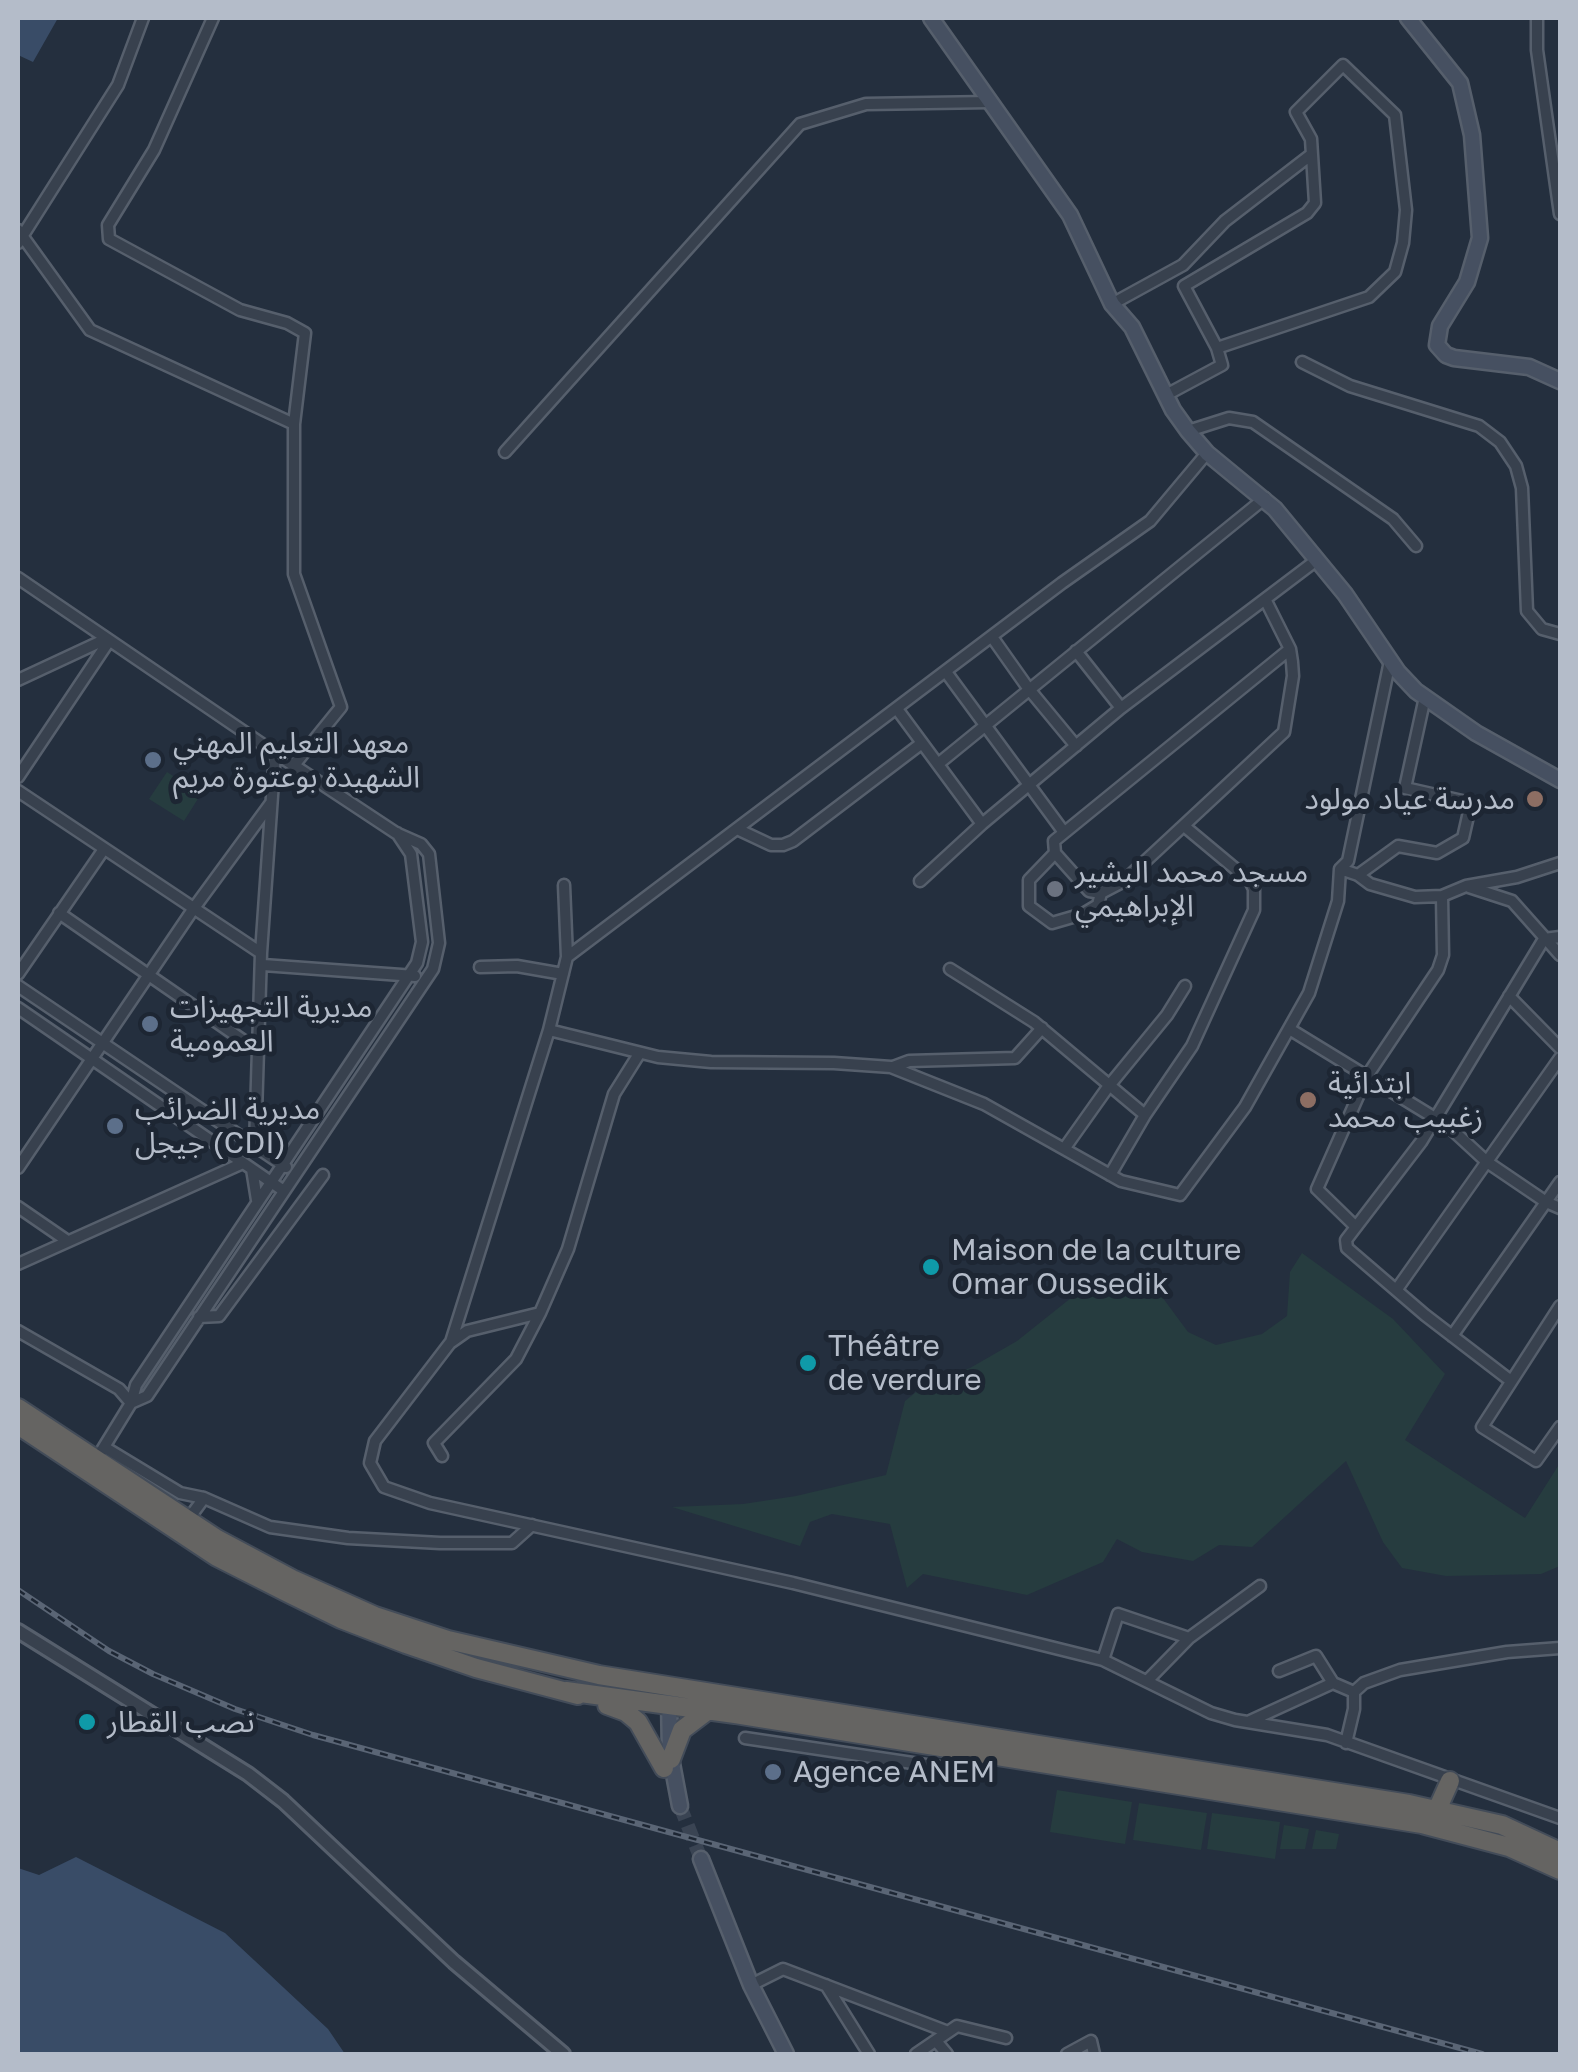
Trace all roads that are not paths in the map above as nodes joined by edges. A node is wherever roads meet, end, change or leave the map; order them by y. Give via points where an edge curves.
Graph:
1 (142, 18) edge
2 (213, 18) edge
3 (930, 18) edge
4 (1408, 18) edge
5 (1537, 18) edge
6 (990, 102) junction
7 (1312, 154) junction
8 (1560, 214) edge
9 (20, 236) edge
10 (1112, 304) junction
11 (1216, 348) junction
12 (1302, 362) dead end
13 (1560, 381) edge
14 (1166, 395) junction
15 (294, 424) junction
16 (1188, 431) junction
17 (506, 452) dead end
18 (1207, 453) junction
19 (1265, 498) junction
20 (1416, 546) dead end
21 (1318, 560) junction
22 (18, 578) edge
23 (1265, 599) junction
24 (1560, 634) edge
25 (992, 637) junction
26 (107, 640) junction
27 (1290, 649) junction
28 (1076, 650) junction
29 (1390, 660) junction
30 (946, 672) junction
31 (18, 680) edge
32 (1028, 688) junction
33 (1425, 697) junction
34 (1121, 708) junction
35 (897, 709) junction
36 (984, 724) junction
37 (922, 743) junction
38 (1076, 746) junction
39 (275, 753) junction
40 (938, 764) junction
41 (294, 766) junction
42 (18, 777) edge
43 (1560, 780) edge
44 (1030, 786) junction
45 (18, 791) edge
46 (271, 802) junction
47 (982, 824) junction
48 (1184, 826) junction
49 (737, 829) junction
50 (1063, 831) junction
51 (396, 833) junction
52 (104, 848) junction
53 (1054, 853) junction
54 (1560, 863) edge
55 (1340, 870) junction
56 (1358, 875) junction
57 (920, 880) dead end
58 (564, 885) dead end
59 (1466, 886) junction
60 (1096, 896) junction
61 (1442, 896) junction
62 (194, 908) junction
63 (59, 914) junction
64 (1560, 937) edge
65 (1544, 939) junction
66 (1560, 952) edge
67 (567, 958) junction
68 (262, 959) junction
69 (480, 967) dead end
70 (950, 969) dead end
71 (18, 974) edge
72 (411, 974) junction
73 (563, 974) junction
74 (151, 975) junction
75 (423, 983) junction
76 (18, 986) edge
77 (1185, 986) dead end
78 (1509, 996) junction
79 (18, 1008) edge
80 (1042, 1028) junction
81 (549, 1030) junction
82 (1290, 1030) junction
83 (104, 1044) junction
84 (1560, 1048) edge
85 (258, 1050) junction
86 (639, 1054) junction
87 (1560, 1058) edge
88 (93, 1060) junction
89 (891, 1068) junction
90 (1368, 1076) junction
91 (1108, 1087) junction
92 (1145, 1115) junction
93 (1436, 1118) junction
94 (257, 1147) junction
95 (1064, 1149) junction
96 (1487, 1162) junction
97 (282, 1164) junction
98 (248, 1166) junction
99 (18, 1168) edge
100 (296, 1174) junction
101 (1110, 1175) junction
102 (323, 1176) dead end
103 (270, 1182) junction
104 (1560, 1182) edge
105 (284, 1191) junction
106 (258, 1200) junction
107 (1546, 1202) junction
108 (18, 1206) edge
109 (273, 1207) junction
110 (1560, 1208) edge
111 (290, 1219) junction
112 (1356, 1227) junction
113 (66, 1240) junction
114 (18, 1264) edge
115 (1397, 1289) junction
116 (1560, 1306) edge
117 (540, 1313) junction
118 (200, 1317) junction
119 (18, 1331) edge
120 (1452, 1336) junction
121 (450, 1343) junction
122 (1510, 1381) junction
123 (131, 1403) junction
124 (18, 1408) edge
125 (18, 1425) edge
126 (1560, 1426) edge
127 (100, 1454) junction
128 (442, 1456) dead end
129 (122, 1468) junction
130 (204, 1498) junction
131 (188, 1520) junction
132 (532, 1525) junction
133 (1260, 1586) dead end
134 (18, 1630) edge
135 (1189, 1638) junction
136 (1560, 1648) edge
137 (1103, 1660) junction
138 (1280, 1670) dead end
139 (1147, 1681) junction
140 (1333, 1683) junction
141 (566, 1691) junction
142 (1354, 1692) junction
143 (666, 1698) junction
144 (707, 1711) junction
145 (1247, 1722) junction
146 (745, 1738) dead end
147 (1346, 1743) junction
148 (981, 1752) junction
149 (668, 1764) junction
150 (1450, 1782) junction
151 (1437, 1810) junction
152 (1560, 1818) edge
153 (1560, 1852) edge
154 (701, 1860) tunnel mouth
155 (1560, 1870) edge
156 (751, 1985) junction
157 (826, 1985) junction
158 (948, 2032) junction
159 (1006, 2038) dead end
160 (936, 2041) junction
161 (563, 2054) edge
162 (786, 2054) edge
163 (870, 2054) edge
164 (916, 2054) edge
165 (947, 2054) edge
166 (1066, 2054) edge
167 (1094, 2054) edge

1 - 9 street via 118,85
2 - 15 street via 154,150 108,225 110,239 240,310 305,333
3 - 6 main road
4 - 13 main road via 1460,84 1472,134 1480,238 1437,345 1454,358 1530,367
5 - 8 street
6 - 10 main road via 1070,215
6 - 17 street via 866,104 800,124
7 - 10 street via 1226,220 1183,264
7 - 11 street via 1315,203 1307,213 1184,286
7 - 11 street via 1296,112 1343,65 1395,115 1406,210 1394,272 1368,297
9 - 15 street via 90,330
10 - 14 main road via 1132,327
11 - 14 street via 1222,364
12 - 24 street via 1350,386 1478,426 1500,442 1522,488 1528,610 1542,629
14 - 16 main road
15 - 41 street via 294,574 341,707
16 - 18 main road
16 - 20 street via 1229,418 1253,422 1392,519
18 - 19 main road
18 - 25 street via 1150,521
19 - 21 main road
19 - 28 street
21 - 23 street
21 - 29 main road
22 - 26 street
23 - 27 street
23 - 34 street
25 - 30 street
25 - 32 street
26 - 31 street
26 - 39 street
26 - 42 street
27 - 48 street via 1284,732
27 - 50 street
28 - 32 street
28 - 34 street
29 - 33 main road
29 - 55 street via 1348,861
30 - 35 street
30 - 36 street
32 - 36 street
32 - 38 street
33 - 43 main road
33 - 56 street via 1405,788 1471,803 1463,838 1437,853 1398,846
34 - 38 street
35 - 37 street
35 - 49 street
36 - 40 street
36 - 44 street
37 - 40 street
37 - 49 street via 783,846
38 - 44 street
39 - 41 street
39 - 46 street
40 - 47 street
41 - 51 street
44 - 47 street
44 - 50 street
45 - 52 street
46 - 62 street
46 - 68 street
47 - 57 street
48 - 60 street via 1124,881
48 - 92 street via 1250,881 1254,910 1192,1046
49 - 67 street
50 - 53 street
51 - 72 street via 410,854 422,942
51 - 75 street via 429,854 440,942
52 - 62 street
52 - 63 street
53 - 60 street
53 - 60 street via 1029,880 1029,906 1052,923 1083,914
54 - 59 street
55 - 56 street
55 - 82 street via 1321,959
56 - 61 street via 1416,897
58 - 67 street
59 - 61 street
59 - 65 street via 1512,901
61 - 90 street via 1438,970
62 - 68 street
62 - 74 street
63 - 71 street
63 - 74 street
64 - 65 street
65 - 66 street
65 - 78 street
67 - 73 street
68 - 72 street
68 - 85 street
69 - 73 street
70 - 80 street
72 - 75 street
72 - 97 street
73 - 81 street
74 - 83 street
74 - 85 street
75 - 100 street
76 - 83 street
77 - 91 street
78 - 84 street
78 - 93 street
79 - 88 street
80 - 89 street via 1016,1058
80 - 91 street
81 - 86 street
81 - 121 street
82 - 90 street
82 - 101 street via 1180,1195
83 - 88 street
83 - 94 street
85 - 94 street
86 - 89 street
86 - 117 street via 614,1094 568,1249
87 - 96 street
88 - 98 street
88 - 99 street
89 - 95 street via 984,1104
90 - 93 street
90 - 112 street via 1317,1189
91 - 92 street
91 - 95 street
92 - 101 street
93 - 96 street
93 - 112 street
94 - 97 street
94 - 98 street
95 - 101 street
96 - 107 street
96 - 115 street
97 - 100 street
97 - 103 street
98 - 103 street
98 - 106 street
98 - 113 street
100 - 105 street
102 - 111 street
103 - 105 street
103 - 106 street
104 - 107 street
105 - 109 street
106 - 123 street via 136,1384
107 - 110 street
107 - 120 street
108 - 113 street
109 - 111 street
109 - 118 street
111 - 118 street via 219,1316
112 - 115 street via 1347,1248
113 - 114 street
115 - 120 street
116 - 122 street
117 - 121 street via 467,1331
117 - 128 street via 516,1359 434,1443
118 - 123 street via 146,1396
119 - 123 street via 119,1389
120 - 122 street
121 - 132 street via 378,1436 371,1468 396,1493
122 - 126 street via 1482,1427 1536,1462
123 - 127 street
124 - 127 highway
125 - 141 highway via 217,1556 341,1619 476,1668
127 - 129 highway
129 - 130 street
129 - 131 highway
130 - 131 street
130 - 132 street via 270,1527 348,1538 512,1543
131 - 143 highway via 375,1616
132 - 137 street
133 - 135 street
134 - 161 street via 283,1801
135 - 137 street via 1118,1614
135 - 139 street
136 - 142 street via 1400,1670
137 - 139 street
138 - 140 street via 1316,1656
139 - 145 street via 1210,1713
140 - 142 street
140 - 145 street
141 - 143 highway
141 - 149 highway via 630,1715
142 - 147 street
143 - 144 highway
143 - 149 main road
143 - 151 highway via 807,1708
144 - 148 highway
144 - 149 highway via 682,1730
145 - 147 street
146 - 148 street via 973,1772
147 - 150 street
148 - 155 highway via 1439,1827 1509,1846
150 - 151 highway
150 - 152 street
151 - 153 highway via 1502,1825
154 - 156 main road
156 - 157 street via 782,1969
156 - 162 main road
157 - 158 street
157 - 163 street
158 - 159 street via 957,2026
158 - 160 street
160 - 164 street
160 - 165 street
166 - 167 street via 1091,2041

